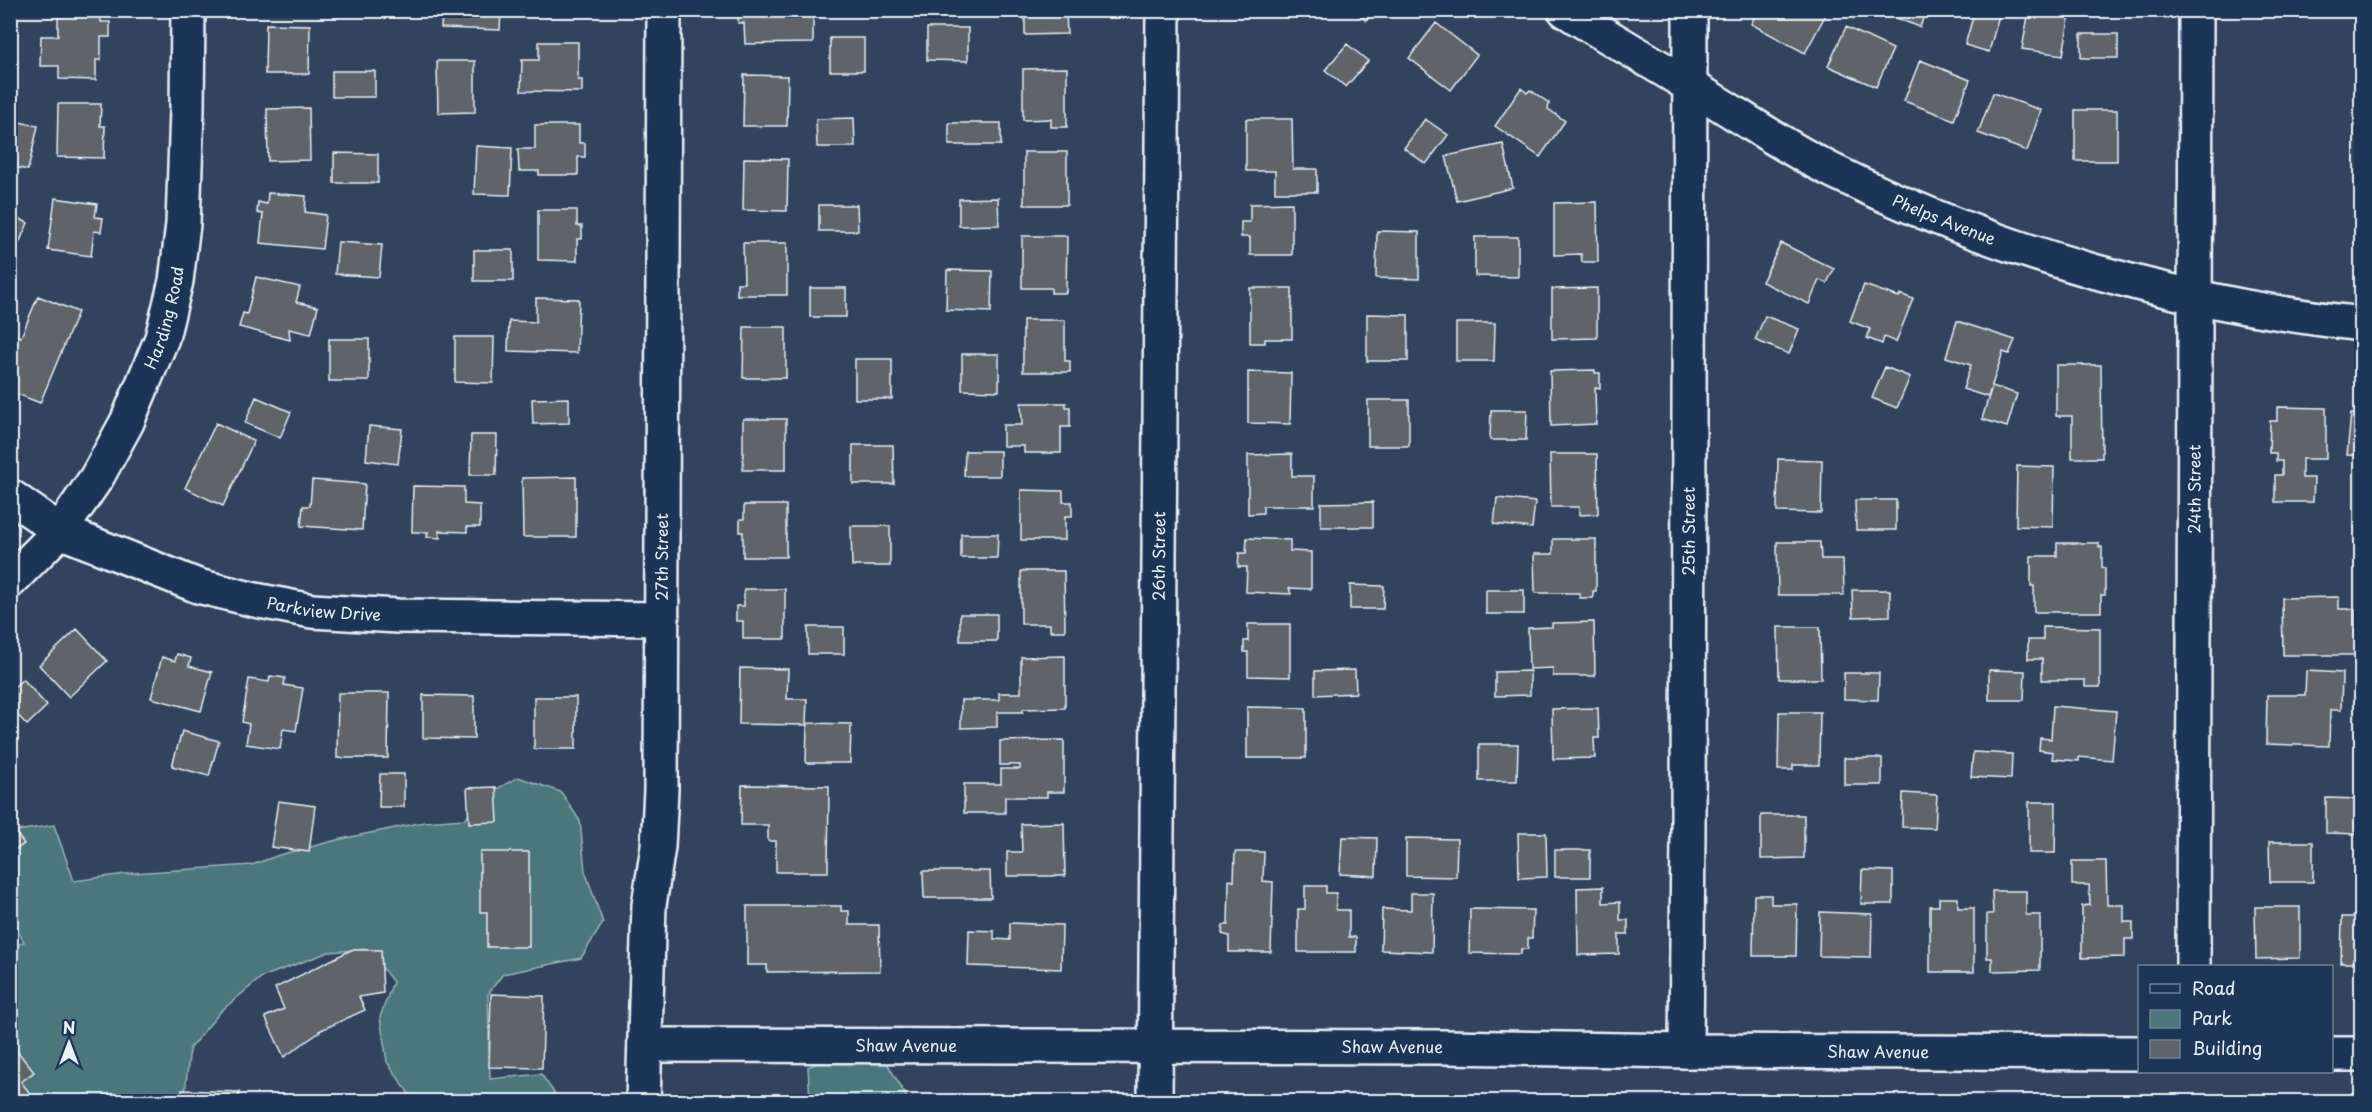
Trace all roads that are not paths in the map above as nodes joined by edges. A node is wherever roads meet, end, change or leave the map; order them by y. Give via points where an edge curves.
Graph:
1 (188, 10) edge
2 (664, 10) edge
3 (1163, 10) edge
4 (1565, 10) edge
5 (1690, 10) edge
6 (2196, 10) edge
7 (1690, 85) junction
8 (2195, 299) junction
9 (2361, 324) edge
10 (10, 496) edge
11 (60, 531) junction
12 (10, 581) edge
13 (662, 619) junction
14 (2193, 965) edge
15 (645, 1045) junction
16 (1154, 1047) junction
17 (1686, 1051) junction
18 (2138, 1053) edge
19 (2333, 1054) edge
20 (2361, 1054) edge
21 (643, 1101) edge
22 (1155, 1101) edge

1 - 11 street, Harding Road via 183,224 176,281 162,338 127,423
2 - 13 street, 27th Street
3 - 16 street, 26th Street
4 - 7 street, Phelps Avenue
5 - 7 street, 25th Street
6 - 8 street, 24th Street
7 - 8 street, Phelps Avenue via 1806,156 1919,210 2029,251
7 - 17 street, 25th Street
8 - 9 street, Phelps Avenue
8 - 14 street, 24th Street
10 - 11 street, Parkview Drive
11 - 12 street, Harding Road
11 - 13 street, Parkview Drive via 198,586 312,611 398,616
13 - 15 street, 27th Street via 661,790 649,905
15 - 16 street, Shaw Avenue
15 - 21 street, 27th Street
16 - 17 street, Shaw Avenue
16 - 22 street, 26th Street
17 - 18 street, Shaw Avenue
19 - 20 street

